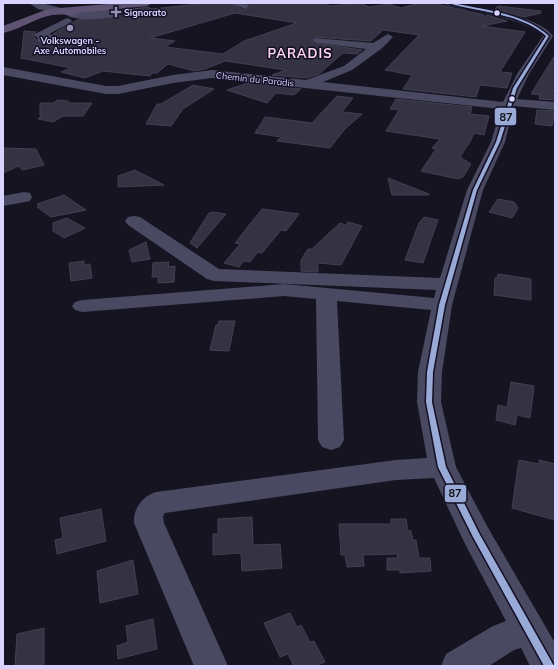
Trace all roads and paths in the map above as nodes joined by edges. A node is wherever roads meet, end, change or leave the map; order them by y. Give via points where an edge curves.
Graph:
1 (147, 3) edge
2 (235, 3) edge
3 (450, 3) edge
4 (245, 6) dead end
5 (54, 15) edge
6 (89, 16) junction
7 (3, 30) edge
8 (388, 37) dead end
9 (42, 40) dead end
10 (318, 40) dead end
11 (377, 47) junction
12 (3, 71) edge
13 (307, 84) junction
14 (509, 104) junction
15 (555, 106) edge
16 (24, 197) dead end
17 (3, 201) edge
18 (134, 221) dead end
19 (449, 284) junction
20 (326, 294) junction
21 (402, 302) junction
22 (442, 305) junction
23 (82, 306) dead end
24 (434, 346) junction
25 (331, 440) dead end
26 (442, 467) junction
27 (528, 630) junction
28 (211, 666) edge
29 (458, 666) edge
30 (550, 666) edge

1 - 6 main road
2 - 4 street
3 - 14 street via 539,23 547,34 548,39 523,74
5 - 6 main road
5 - 6 street via 75,20
5 - 7 main road
5 - 9 street via 38,35 49,36
8 - 11 street
10 - 11 street
11 - 13 street via 348,68
12 - 13 street, Chemin du Paradis via 106,90 212,74
13 - 14 street, Chemin du Paradis
14 - 15 street, Chemin du Paradis
14 - 19 street via 498,142 475,190
16 - 17 street
18 - 19 street via 214,275
19 - 22 street
20 - 21 street
20 - 23 street via 284,290
20 - 25 street
21 - 22 street
21 - 24 street via 413,307 426,320
22 - 24 street
24 - 26 street via 429,402
26 - 27 street via 476,536
26 - 28 street via 396,470 156,503 148,515 149,522
27 - 29 street via 505,637
27 - 30 street

